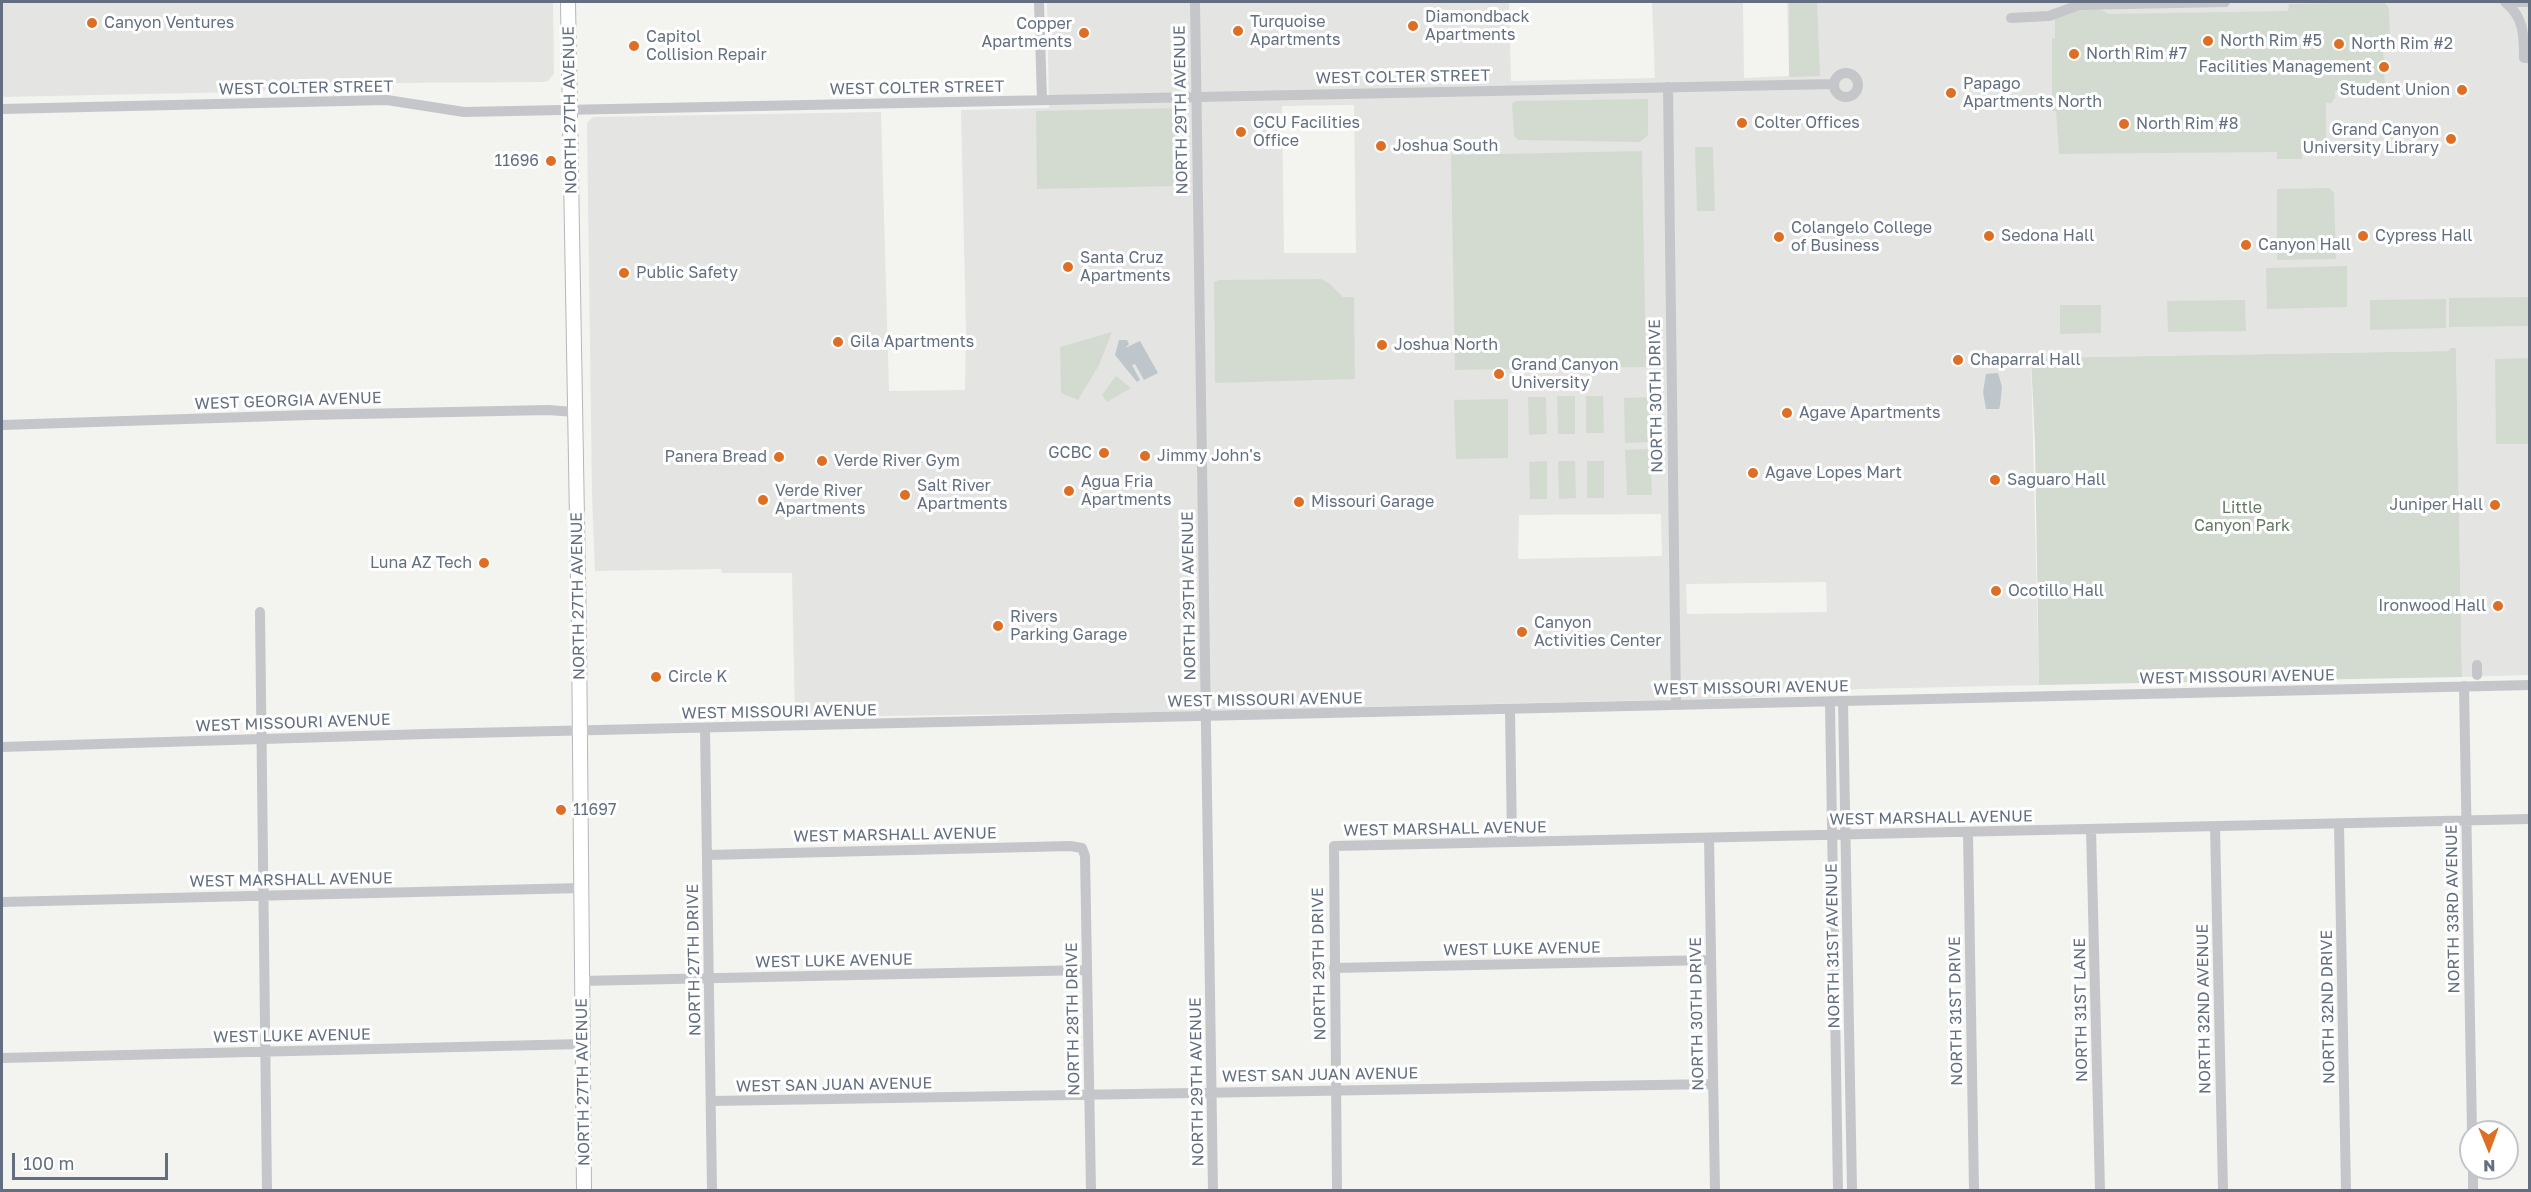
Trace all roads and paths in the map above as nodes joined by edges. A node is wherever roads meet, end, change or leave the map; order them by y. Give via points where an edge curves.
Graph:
1 (568, 2) edge
2 (1039, 2) edge
3 (1194, 2) edge
4 (2225, 2) edge
5 (2506, 2) edge
6 (2529, 2) edge
7 (2011, 18) dead end
8 (2529, 58) edge
9 (1834, 84) dead end
10 (1668, 87) junction
11 (1197, 97) junction
12 (1042, 100) junction
13 (2, 109) edge
14 (571, 110) junction
15 (575, 412) junction
16 (2, 425) edge
17 (260, 612) dead end
18 (2529, 685) edge
19 (2464, 686) junction
20 (1843, 701) junction
21 (1830, 702) junction
22 (1676, 705) junction
23 (1510, 709) junction
24 (1207, 716) junction
25 (705, 728) junction
26 (580, 731) junction
27 (262, 740) junction
28 (2, 747) edge
29 (2529, 819) edge
30 (2466, 821) junction
31 (2339, 824) junction
32 (2215, 826) junction
33 (2091, 829) junction
34 (1968, 832) junction
35 (1833, 835) junction
36 (1846, 835) junction
37 (1709, 838) junction
38 (1512, 842) junction
39 (1334, 846) joint
40 (1082, 848) joint
41 (707, 855) junction
42 (581, 888) junction
43 (263, 895) junction
44 (2, 902) edge
45 (1711, 960) junction
46 (1334, 968) junction
47 (1087, 970) junction
48 (710, 978) junction
49 (581, 981) junction
50 (1836, 1030) junction
51 (1850, 1030) junction
52 (582, 1044) junction
53 (265, 1051) junction
54 (2, 1058) edge
55 (1713, 1084) junction
56 (1336, 1089) junction
57 (1212, 1093) junction
58 (1089, 1096) junction
59 (711, 1101) junction
60 (2472, 1120) edge
61 (267, 1191) edge
62 (584, 1191) edge
63 (712, 1191) edge
64 (1091, 1191) edge
65 (1213, 1191) edge
66 (1337, 1191) edge
67 (1715, 1191) edge
68 (1838, 1191) edge
69 (1852, 1191) edge
70 (1974, 1191) edge
71 (2100, 1191) edge
72 (2223, 1191) edge
73 (2346, 1191) edge

1 - 14 main road, NORTH 27TH AVENUE
2 - 12 street
3 - 11 street, NORTH 29TH AVENUE
4 - 7 street via 2079,5 2058,15
5 - 6 street
5 - 8 street via 2521,21 2524,58
9 - 10 street, WEST COLTER STREET
10 - 11 street, WEST COLTER STREET
10 - 22 street, NORTH 30TH DRIVE
11 - 12 street, WEST COLTER STREET
11 - 24 street, NORTH 29TH AVENUE
12 - 14 street, WEST COLTER STREET
13 - 14 street, WEST COLTER STREET via 387,100 464,112
14 - 15 main road, NORTH 27TH AVENUE
15 - 16 street, WEST GEORGIA AVENUE via 309,415
15 - 26 main road, NORTH 27TH AVENUE
17 - 27 street
18 - 19 street, WEST MISSOURI AVENUE
19 - 20 street, WEST MISSOURI AVENUE
19 - 30 street, NORTH 33RD AVENUE
20 - 21 street, WEST MISSOURI AVENUE
20 - 36 street, NORTH 31ST AVENUE
21 - 22 street, WEST MISSOURI AVENUE
21 - 35 street, NORTH 31ST AVENUE
22 - 23 street, WEST MISSOURI AVENUE
23 - 24 street, WEST MISSOURI AVENUE
23 - 38 street
24 - 25 street, WEST MISSOURI AVENUE
24 - 57 street, NORTH 29TH AVENUE
25 - 26 street, WEST MISSOURI AVENUE
25 - 41 street, NORTH 27TH DRIVE
26 - 27 street, WEST MISSOURI AVENUE
26 - 42 main road, NORTH 27TH AVENUE
27 - 28 street, WEST MISSOURI AVENUE
27 - 43 street
29 - 30 street, WEST MARSHALL AVENUE
30 - 31 street, WEST MARSHALL AVENUE
30 - 60 street, NORTH 33RD AVENUE
31 - 32 street, WEST MARSHALL AVENUE
31 - 73 street, NORTH 32ND DRIVE
32 - 33 street, WEST MARSHALL AVENUE
32 - 72 street, NORTH 32ND AVENUE
33 - 34 street, WEST MARSHALL AVENUE
33 - 71 street, NORTH 31ST LANE
34 - 36 street, WEST MARSHALL AVENUE
34 - 70 street, NORTH 31ST DRIVE
35 - 36 street, WEST MARSHALL AVENUE
35 - 37 street, WEST MARSHALL AVENUE
35 - 50 street, NORTH 31ST AVENUE
36 - 51 street, NORTH 31ST AVENUE
37 - 38 street, WEST MARSHALL AVENUE
37 - 45 street, NORTH 30TH DRIVE
38 - 39 street, WEST MARSHALL AVENUE
39 - 46 street, NORTH 29TH DRIVE
40 - 41 street, WEST MARSHALL AVENUE
40 - 47 street, NORTH 28TH DRIVE via 1086,856
41 - 48 street, NORTH 27TH DRIVE
42 - 43 street, WEST MARSHALL AVENUE
42 - 49 main road, NORTH 27TH AVENUE
43 - 44 street, WEST MARSHALL AVENUE
43 - 53 street
45 - 46 street, WEST LUKE AVENUE
45 - 55 street, NORTH 30TH DRIVE
46 - 56 street, NORTH 29TH DRIVE
47 - 48 street, WEST LUKE AVENUE
47 - 58 street, NORTH 28TH DRIVE
48 - 49 street, WEST LUKE AVENUE
48 - 59 street, NORTH 27TH DRIVE
49 - 52 main road, NORTH 27TH AVENUE
50 - 51 street
50 - 68 street, NORTH 31ST AVENUE
51 - 69 street, NORTH 31ST AVENUE
52 - 53 street, WEST LUKE AVENUE
52 - 62 main road, NORTH 27TH AVENUE
53 - 54 street, WEST LUKE AVENUE
53 - 61 street
55 - 56 street, WEST SAN JUAN AVENUE
55 - 67 street, NORTH 30TH DRIVE
56 - 57 street, WEST SAN JUAN AVENUE
56 - 66 street, NORTH 29TH DRIVE
57 - 58 street, WEST SAN JUAN AVENUE
57 - 65 street, NORTH 29TH AVENUE
58 - 59 street, WEST SAN JUAN AVENUE
58 - 64 street, NORTH 28TH DRIVE
59 - 63 street, NORTH 27TH DRIVE

